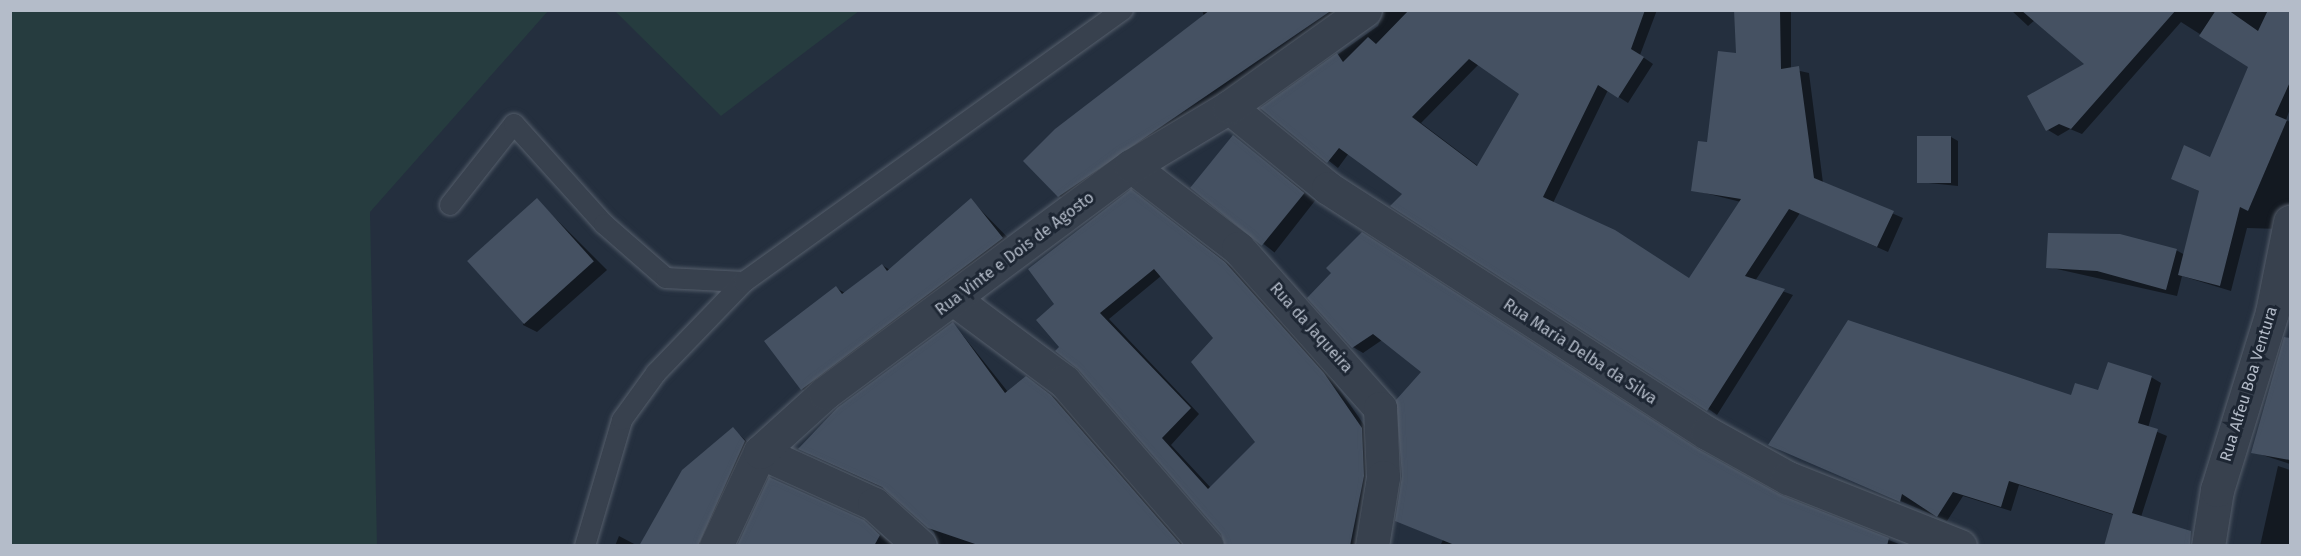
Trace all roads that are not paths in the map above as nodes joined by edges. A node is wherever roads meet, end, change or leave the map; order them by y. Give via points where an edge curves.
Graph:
1 (1123, 10) edge
2 (1365, 10) edge
3 (1229, 107) junction
4 (1131, 166) junction
5 (450, 205) dead end
6 (2290, 222) edge
7 (744, 282) junction
8 (954, 300) junction
9 (2281, 313) edge
10 (760, 452) junction
11 (585, 546) edge
12 (716, 546) edge
13 (920, 546) edge
14 (1207, 546) edge
15 (1372, 546) edge
16 (1960, 546) edge
17 (2208, 546) edge

1 - 7 lane
2 - 3 street, Rua Vinte e Dois de Agosto
3 - 4 street, Rua Vinte e Dois de Agosto
3 - 16 street, Rua Maria Delba da Silva via 1328,188 1707,433 1788,478
4 - 8 street, Rua Vinte e Dois de Agosto
4 - 15 street, Rua da Jaqueira via 1238,248 1380,408 1383,477
5 - 7 lane via 514,124 604,224 666,278
6 - 9 street, Rua Alfeu Boa Ventura
7 - 11 lane via 656,373 622,420
8 - 10 street, Rua Vinte e Dois de Agosto via 825,393
8 - 14 street via 1064,381
9 - 17 street, Rua Alfeu Boa Ventura via 2217,490
10 - 12 street, Rua Vinte e Dois de Agosto
10 - 13 street via 874,504

